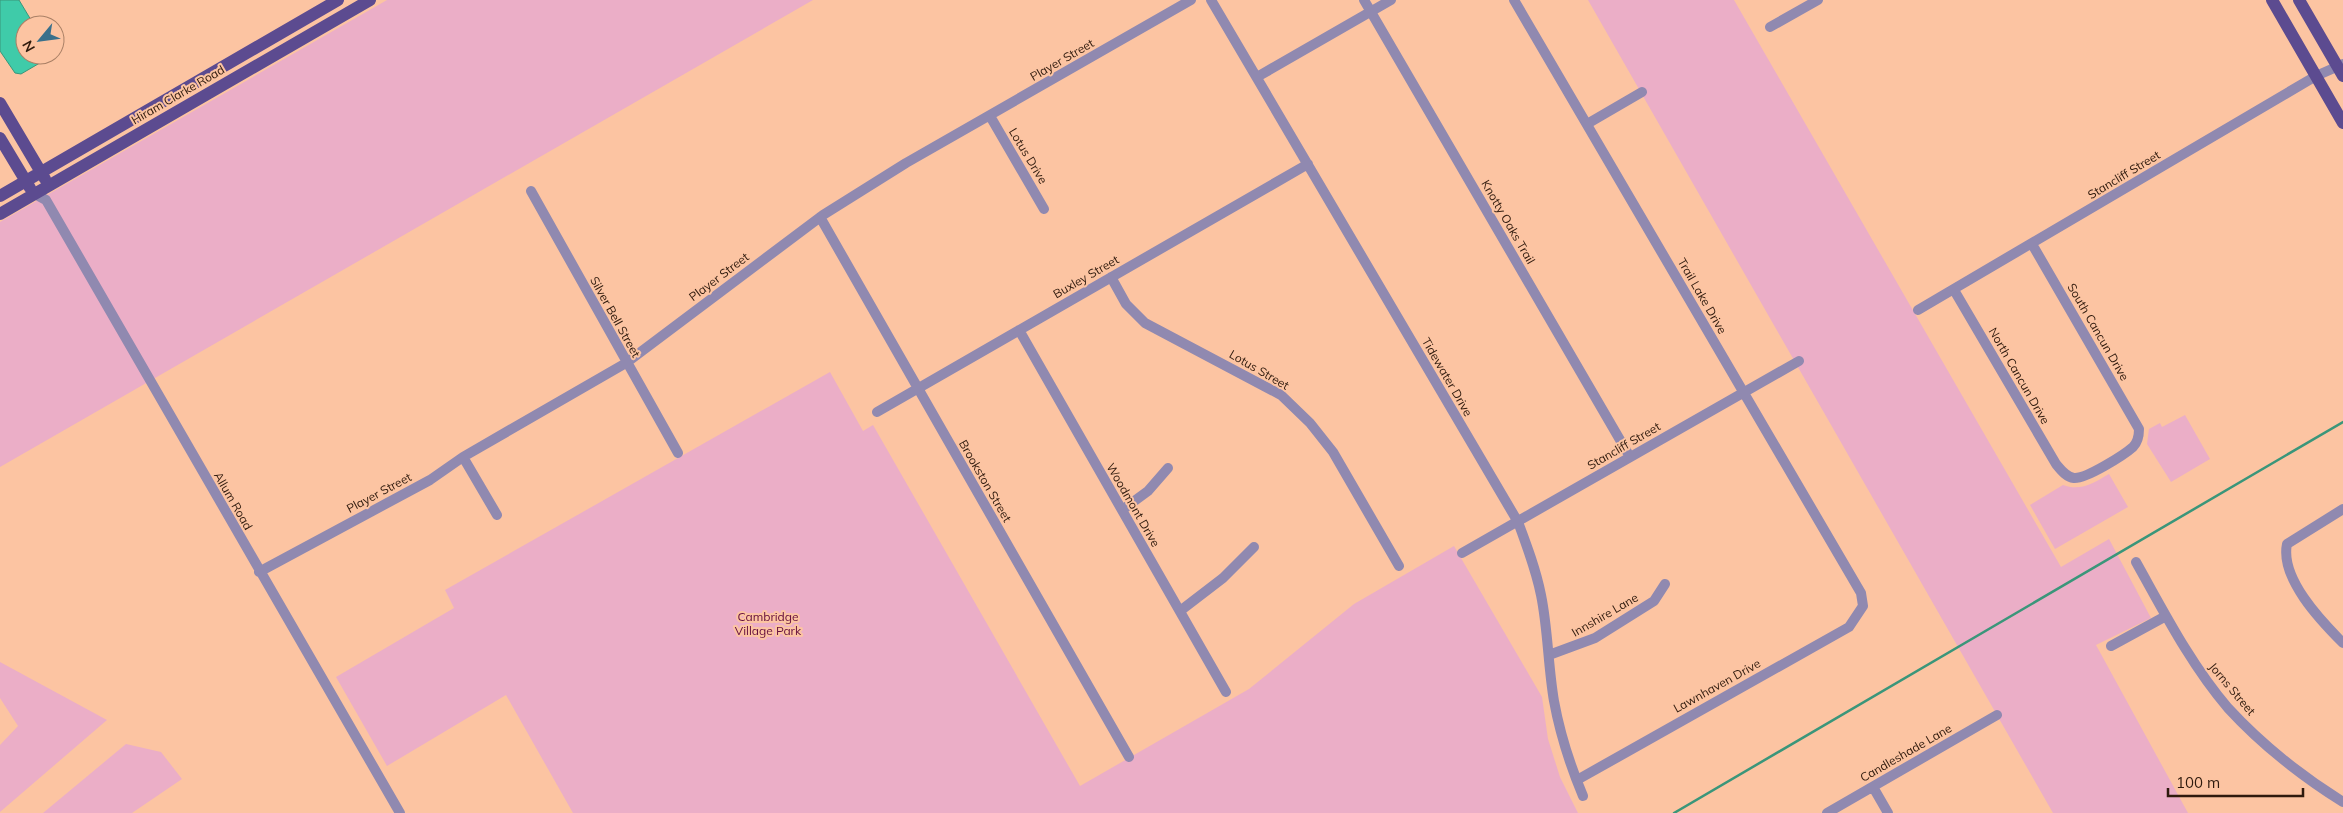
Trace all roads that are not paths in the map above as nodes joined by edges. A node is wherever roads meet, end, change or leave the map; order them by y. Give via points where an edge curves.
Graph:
1 (338, 0) edge
2 (370, 0) edge
3 (1191, 0) edge
4 (1211, 0) edge
5 (1364, 0) edge
6 (1391, 0) edge
7 (1514, 0) edge
8 (1818, 0) edge
9 (2272, 0) edge
10 (2299, 0) edge
11 (1371, 12) junction
12 (1770, 28) dead end
13 (266, 42) junction
14 (274, 56) junction
15 (2341, 69) edge
16 (1257, 76) junction
17 (2316, 76) junction
18 (1642, 92) dead end
19 (167, 99) junction
20 (0, 103) edge
21 (175, 113) junction
22 (990, 116) junction
23 (2343, 123) edge
24 (1587, 124) junction
25 (0, 138) edge
26 (1308, 164) junction
27 (41, 172) junction
28 (25, 181) junction
29 (49, 186) junction
30 (531, 191) dead end
31 (0, 196) edge
32 (40, 197) junction
33 (1044, 209) dead end
34 (0, 214) edge
35 (820, 217) junction
36 (2032, 244) junction
37 (1111, 277) junction
38 (1954, 290) junction
39 (1918, 310) dead end
40 (1019, 330) junction
41 (1798, 361) dead end
42 (626, 363) junction
43 (918, 388) junction
44 (1744, 392) junction
45 (877, 412) dead end
46 (678, 453) dead end
47 (463, 457) junction
48 (1630, 457) junction
49 (1168, 468) dead end
50 (2064, 474) joint
51 (2343, 509) edge
52 (1122, 510) junction
53 (497, 516) dead end
54 (1518, 522) junction
55 (1254, 547) dead end
56 (1462, 553) dead end
57 (2136, 562) dead end
58 (1398, 566) dead end
59 (260, 572) junction
60 (1665, 584) dead end
61 (1863, 606) joint
62 (1180, 611) junction
63 (2166, 616) junction
64 (2343, 642) edge
65 (2111, 646) dead end
66 (1549, 655) junction
67 (1226, 692) dead end
68 (1997, 715) dead end
69 (1129, 757) dead end
70 (1577, 780) junction
71 (1873, 787) junction
72 (1583, 796) dead end
73 (2343, 802) edge
74 (400, 813) edge
75 (1827, 813) edge
76 (1888, 813) edge

1 - 13 main road, Hiram Clarke Road
2 - 14 main road, Hiram Clarke Road
3 - 22 street, Player Street
4 - 16 street, Tidewater Drive
5 - 11 street, Knotty Oaks Trail
6 - 11 street
7 - 24 street, Trail Lake Drive
8 - 12 street
9 - 17 main road
10 - 15 main road
11 - 16 street
11 - 48 street, Knotty Oaks Trail
13 - 14 main road
13 - 19 main road, Hiram Clarke Road
14 - 21 main road, Hiram Clarke Road
15 - 17 street, Stancliff Street
16 - 26 street, Tidewater Drive
17 - 23 main road
17 - 36 street, Stancliff Street
18 - 24 street
19 - 21 main road
19 - 27 main road, Hiram Clarke Road
20 - 27 main road
21 - 29 main road, Hiram Clarke Road
22 - 33 street, Lotus Drive
22 - 35 street, Player Street
24 - 44 street, Trail Lake Drive
25 - 28 main road
26 - 37 street, Buxley Street
26 - 54 street, Tidewater Drive
27 - 28 main road, Hiram Clarke Road
27 - 29 main road
28 - 31 main road, Hiram Clarke Road
28 - 32 main road
29 - 32 main road, Hiram Clarke Road
30 - 42 street, Silver Bell Street
32 - 34 main road, Hiram Clarke Road
32 - 59 street, Allum Road
35 - 42 street, Player Street
35 - 43 street, Brookston Street
36 - 38 street, Stancliff Street
36 - 50 street, South Cancun Drive via 2135,419 2139,434 2129,450 2086,476 2076,478
37 - 40 street, Buxley Street
37 - 58 street, Lotus Street via 1126,304 1145,323 1281,395 1310,424 1333,452
38 - 39 street, Stancliff Street
38 - 50 street, North Cancun Drive
40 - 43 street, Buxley Street
40 - 52 street, Woodmont Drive
41 - 44 street, Stancliff Street
42 - 46 street, Silver Bell Street
42 - 47 street, Player Street
43 - 45 street, Buxley Street
43 - 69 street, Brookston Street
44 - 48 street, Stancliff Street
44 - 61 street, Trail Lake Drive via 1861,593
47 - 53 street
47 - 59 street, Player Street via 430,480
48 - 54 street, Stancliff Street
49 - 52 street via 1148,491
51 - 64 street via 2287,544 2284,556 2304,597 2324,624
52 - 62 street, Woodmont Drive
54 - 56 street, Stancliff Street
54 - 66 street, Tidewater Drive via 1541,596
55 - 62 street via 1223,578
57 - 63 street, Jorns Street
59 - 74 street, Allum Road
60 - 66 street, Innshire Lane via 1654,601 1594,638
61 - 70 street, Lawnhaven Drive via 1849,627
62 - 67 street, Woodmont Drive
63 - 65 street
63 - 73 street, Jorns Street via 2228,707 2272,751
66 - 70 street, Tidewater Drive via 1561,733
68 - 71 street, Candleshade Lane
70 - 72 street, Tidewater Drive
71 - 75 street, Candleshade Lane
71 - 76 street

